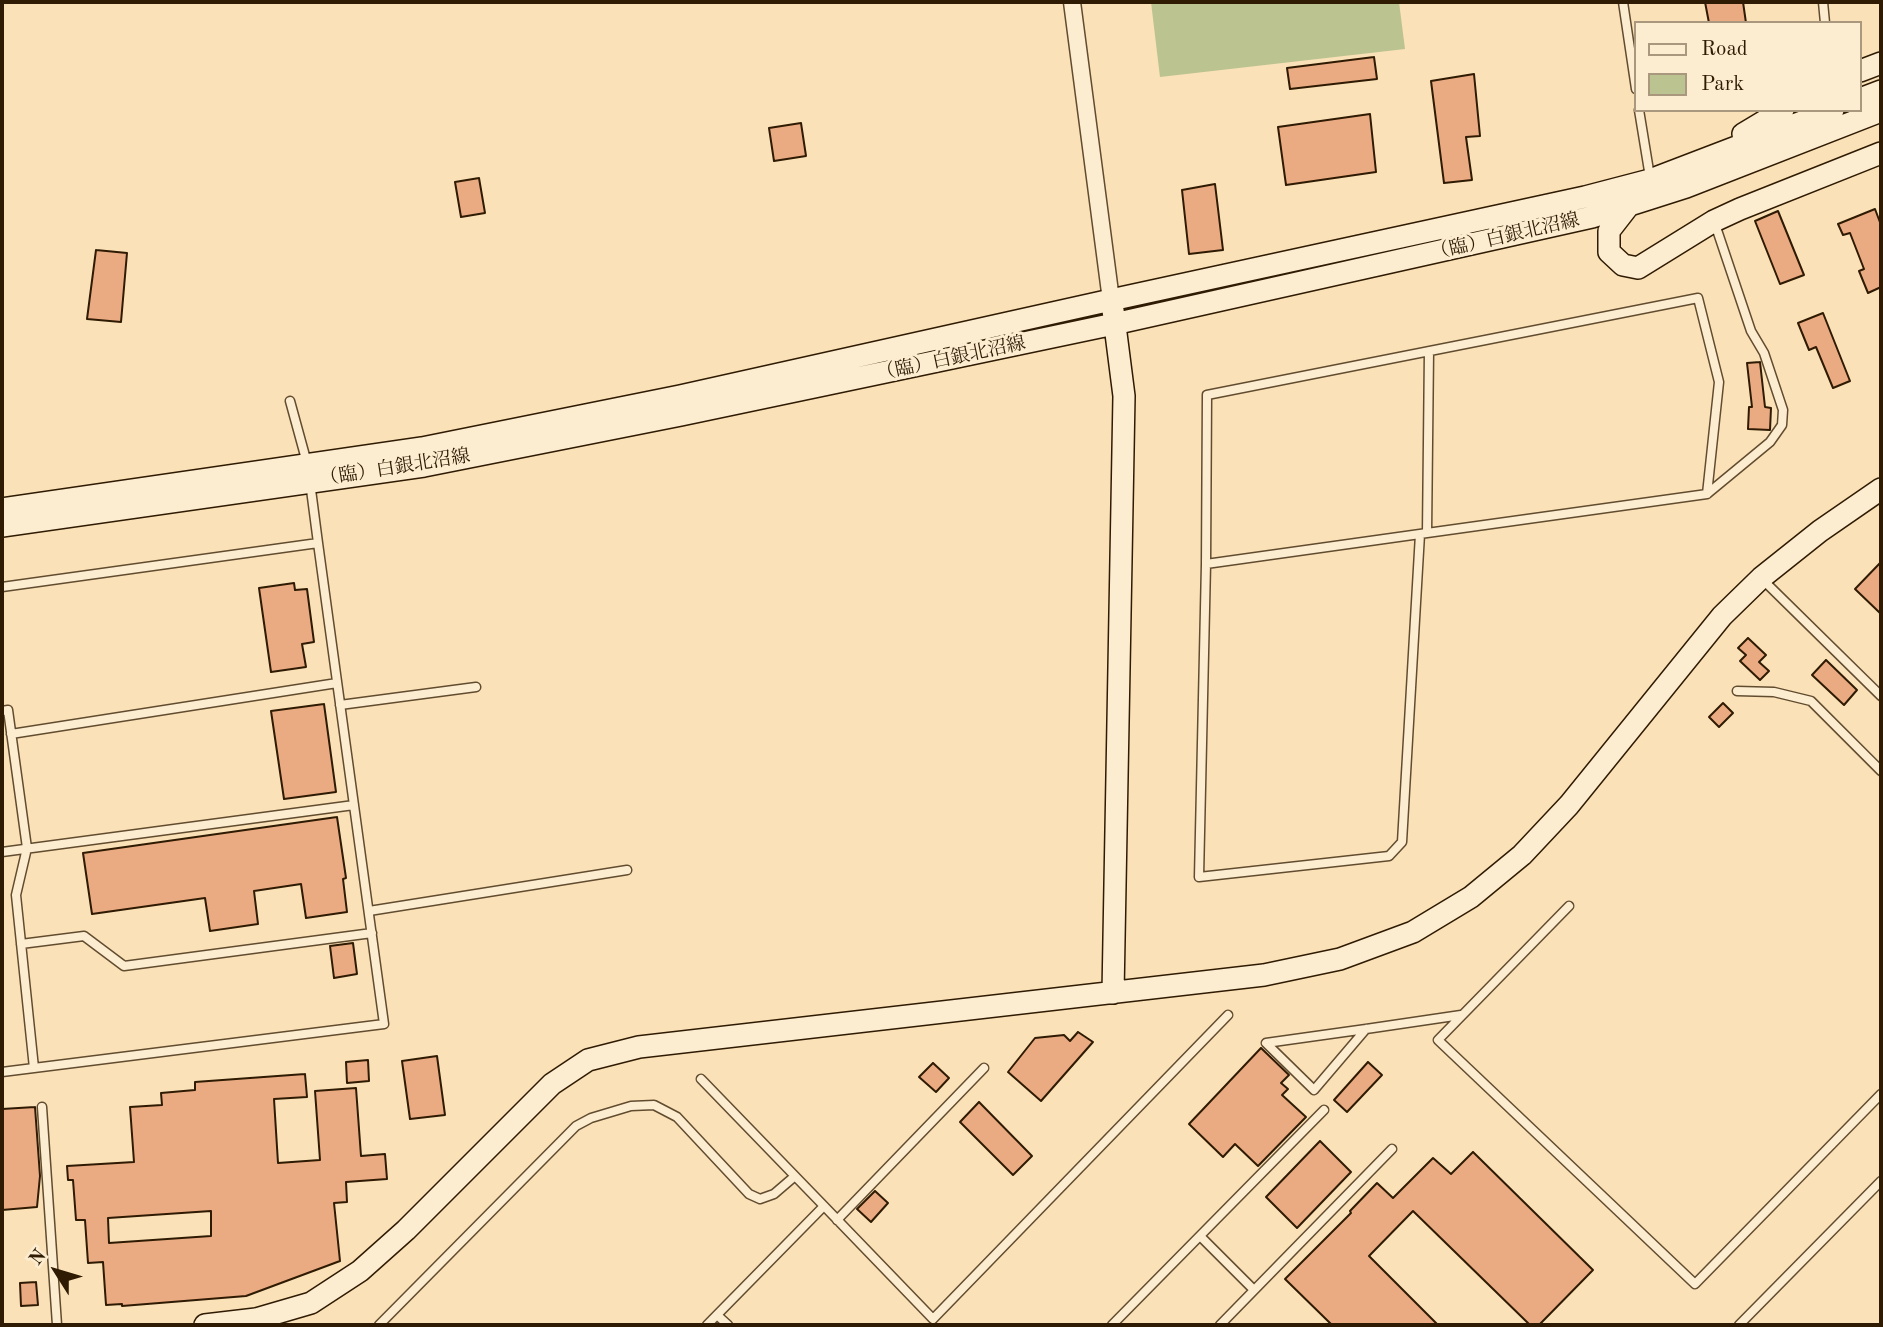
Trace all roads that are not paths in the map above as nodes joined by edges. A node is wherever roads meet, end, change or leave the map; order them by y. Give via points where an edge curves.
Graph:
1 (1072, 2) edge
2 (1623, 2) edge
3 (1823, 2) edge
4 (1825, 21) edge
5 (1881, 64) edge
6 (1862, 70) edge
7 (1634, 76) edge
8 (1881, 91) edge
9 (1862, 98) edge
10 (1881, 111) edge
11 (1639, 112) edge
12 (1780, 112) edge
13 (1836, 119) edge
14 (1881, 153) edge
15 (1684, 167) junction
16 (1650, 180) junction
17 (1629, 204) junction
18 (1567, 222) junction
19 (1714, 222) junction
20 (1609, 252) junction
21 (1111, 300) junction
22 (1114, 324) junction
23 (1429, 351) junction
24 (290, 401) dead end
25 (309, 473) junction
26 (1881, 489) edge
27 (1707, 494) junction
28 (8, 517) edge
29 (1424, 534) junction
30 (318, 543) junction
31 (1206, 564) junction
32 (1761, 578) junction
33 (2, 587) edge
34 (337, 683) junction
35 (476, 687) dead end
36 (1737, 691) dead end
37 (1881, 696) edge
38 (340, 705) junction
39 (2, 711) edge
40 (11, 734) junction
41 (1881, 771) edge
42 (354, 804) junction
43 (27, 848) junction
44 (2, 852) edge
45 (627, 870) dead end
46 (1569, 906) dead end
47 (369, 911) junction
48 (372, 933) junction
49 (21, 944) junction
50 (1113, 993) junction
51 (1228, 1015) dead end
52 (1461, 1016) junction
53 (1366, 1029) junction
54 (34, 1068) junction
55 (984, 1068) dead end
56 (2, 1072) edge
57 (701, 1079) dead end
58 (1881, 1094) edge
59 (42, 1107) dead end
60 (1324, 1110) dead end
61 (1392, 1149) dead end
62 (794, 1176) junction
63 (1881, 1181) edge
64 (824, 1206) junction
65 (837, 1220) junction
66 (1200, 1236) junction
67 (1254, 1290) junction
68 (717, 1315) junction
69 (57, 1325) edge
70 (205, 1325) edge
71 (379, 1325) edge
72 (707, 1325) edge
73 (728, 1325) edge
74 (1112, 1325) edge
75 (1220, 1325) edge
76 (1739, 1325) edge

1 - 21 street
2 - 7 lane
3 - 4 lane
5 - 6 street
8 - 9 street
10 - 13 street, （臨）白銀北沼線
11 - 16 lane
12 - 15 street
13 - 15 street, （臨）白銀北沼線
13 - 17 street, （臨）白銀北沼線 via 1686,187
14 - 19 street
15 - 16 street, （臨）白銀北沼線
16 - 21 street, （臨）白銀北沼線
17 - 18 street, （臨）白銀北沼線
17 - 20 street via 1609,231
18 - 20 street via 1590,230
18 - 22 street, （臨）白銀北沼線
19 - 20 street via 1638,268 1623,265
19 - 27 lane via 1783,410 1782,425 1770,442
21 - 22 street
21 - 25 street, （臨）白銀北沼線
22 - 25 street, （臨）白銀北沼線 via 424,466
22 - 50 street via 1124,396
23 - 27 lane via 1698,298 1719,382
23 - 29 lane
23 - 31 lane via 1207,395
24 - 25 lane
25 - 28 street, （臨）白銀北沼線
25 - 30 lane
26 - 32 street
27 - 29 lane
29 - 31 lane
29 - 31 lane via 1402,842 1389,856 1199,877
30 - 33 lane
30 - 34 lane
32 - 37 lane
32 - 50 street via 1722,616 1569,804 1522,855 1471,897 1413,932 1340,958 1264,975
34 - 38 lane
34 - 40 lane
35 - 38 lane
36 - 41 lane via 1774,692 1811,701
38 - 42 lane
39 - 40 lane via 8,710
40 - 43 lane
42 - 43 lane
42 - 47 lane
43 - 44 lane
43 - 49 lane via 16,895
45 - 47 lane
46 - 52 lane
47 - 48 lane
48 - 49 lane via 124,966 84,936
48 - 54 lane via 384,1024
49 - 54 lane
50 - 70 street via 653,1045 588,1060 552,1084 360,1271 311,1303 256,1319
51 - 65 lane via 933,1318
52 - 53 lane
52 - 58 lane via 1438,1040 1695,1284
53 - 53 lane via 1328,1034 1266,1043 1314,1090
54 - 56 lane
55 - 65 lane
57 - 62 lane
59 - 69 lane
60 - 66 lane
61 - 67 lane
62 - 64 lane
62 - 71 lane via 774,1194 760,1199 749,1194 677,1117 654,1105 631,1106 591,1118 576,1126
63 - 76 lane
64 - 65 lane
64 - 68 lane
66 - 67 lane
66 - 74 lane
67 - 75 lane
68 - 72 lane
68 - 73 lane

